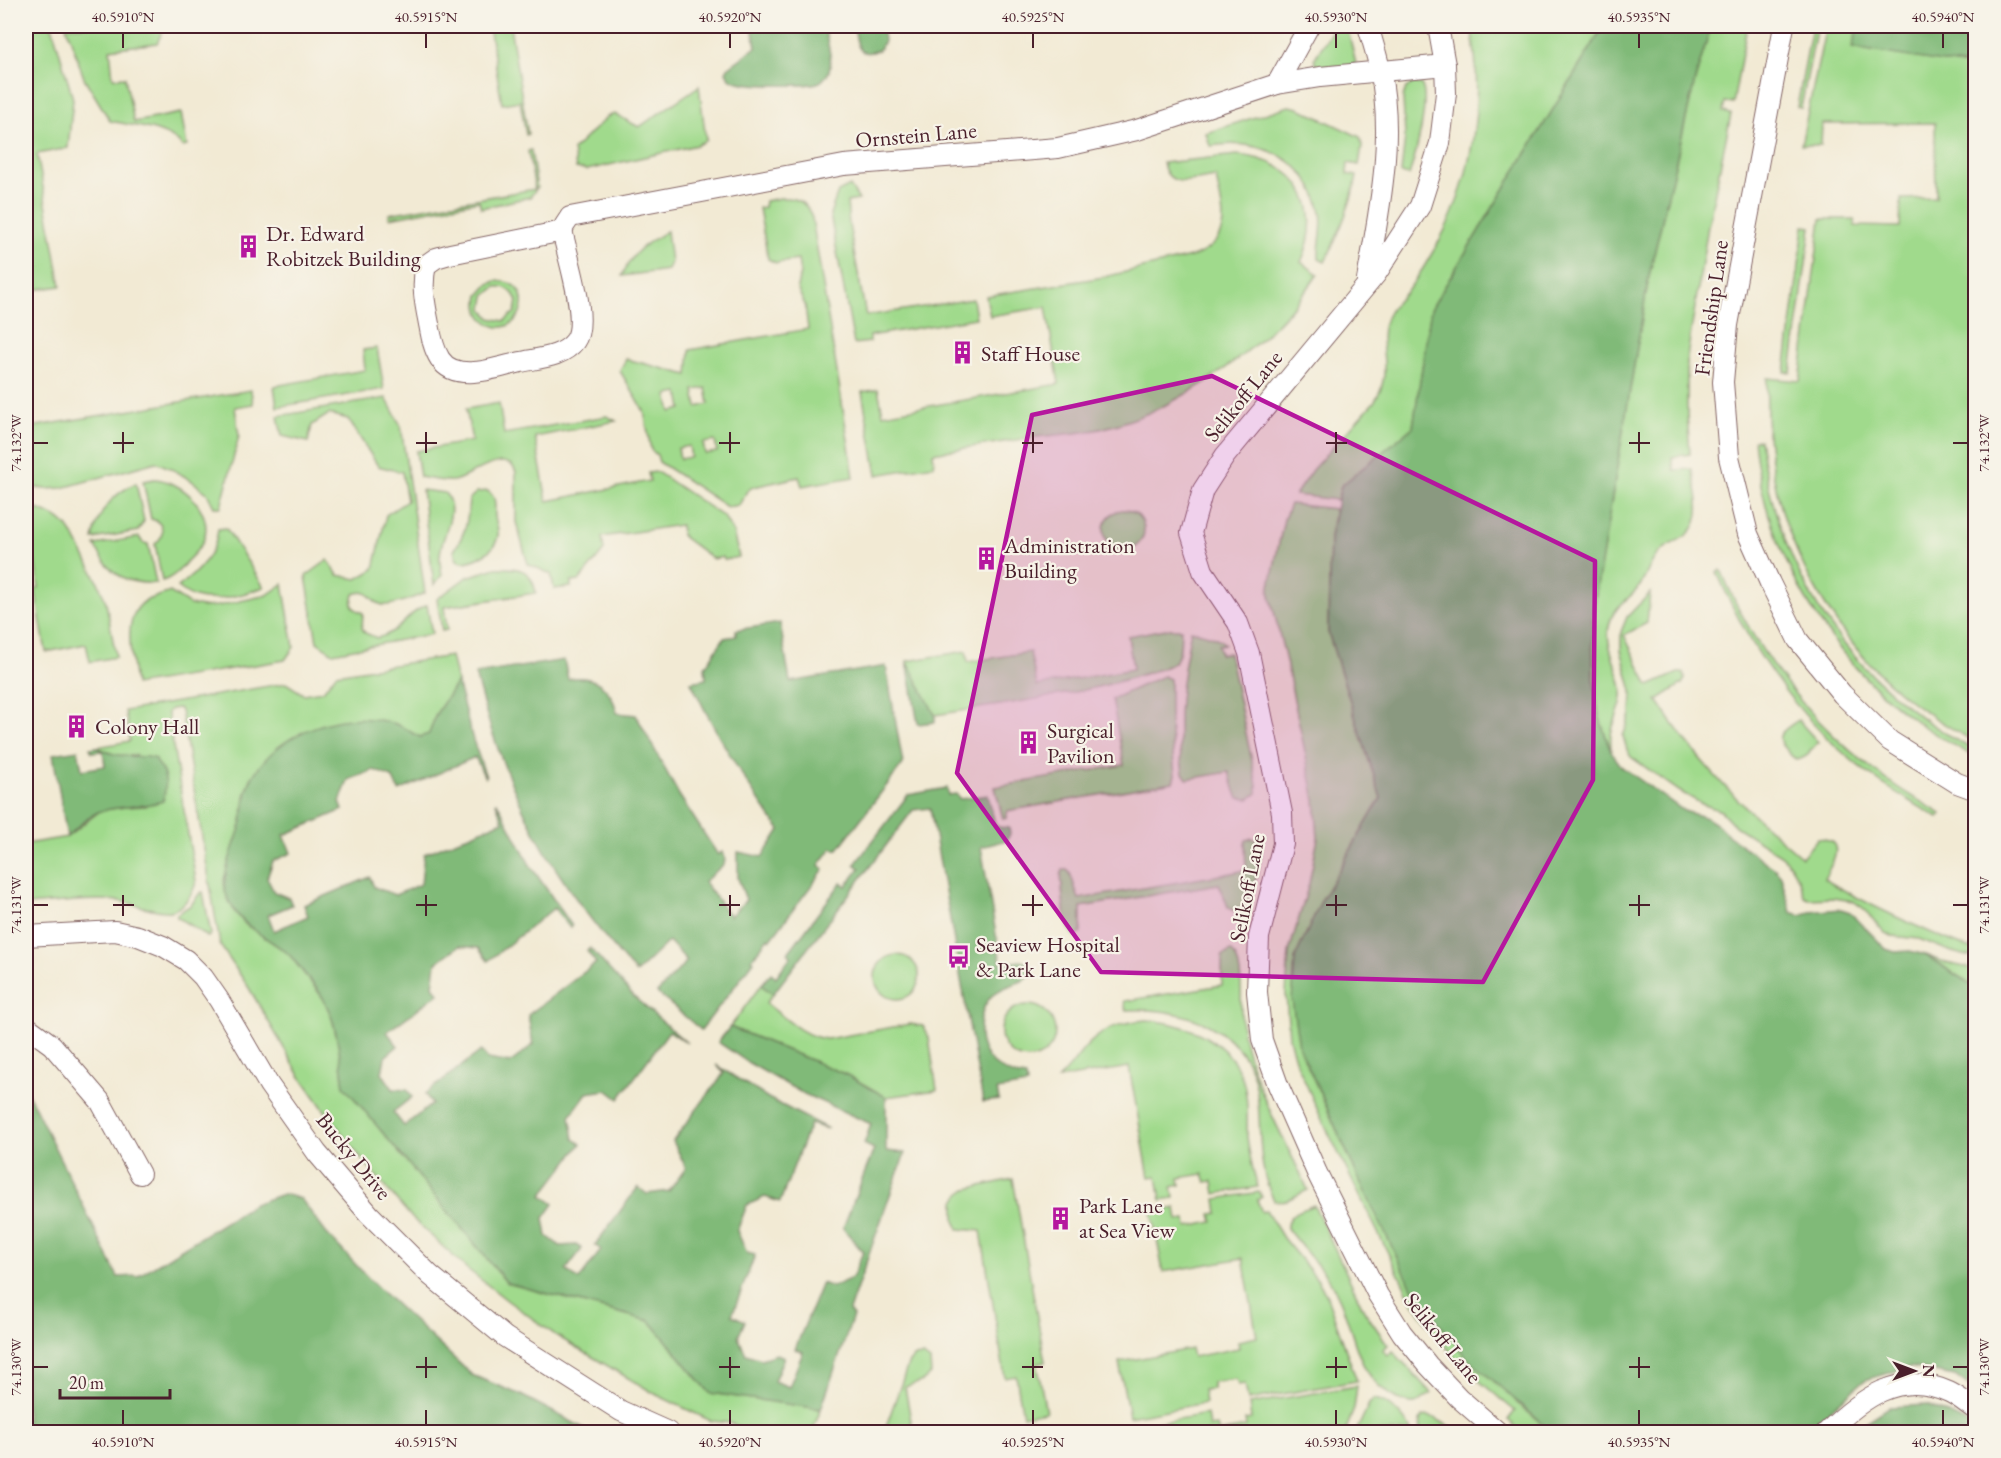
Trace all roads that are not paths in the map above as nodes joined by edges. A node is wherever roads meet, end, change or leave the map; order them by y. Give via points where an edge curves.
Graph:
1 (1309, 26) edge
2 (1368, 26) edge
3 (1438, 26) edge
4 (1784, 26) edge
5 (1445, 65) junction
6 (1380, 70) junction
7 (1277, 84) junction
8 (563, 231) junction
9 (1366, 286) junction
10 (1976, 790) edge
11 (26, 936) edge
12 (26, 1026) edge
13 (140, 1174) dead end
14 (1976, 1410) edge
15 (668, 1432) edge
16 (1498, 1432) edge
17 (1827, 1432) edge

1 - 7 lane
2 - 6 lane, Selikoff Lane
3 - 5 lane, Selikoff Lane
4 - 10 lane, Friendship Lane via 1728,325 1723,382 1729,457 1749,534 1798,640 1842,694 1890,741 1957,783
5 - 6 lane, Ornstein Lane
5 - 9 lane, Selikoff Lane via 1440,143 1420,206
6 - 7 lane, Ornstein Lane
6 - 9 lane, Selikoff Lane via 1386,140 1381,203
7 - 8 lane, Ornstein Lane via 1137,130 1058,148 844,165 570,217
8 - 8 lane, Ornstein Lane via 450,254 426,265 423,296 433,345 448,367 476,372 554,355 576,340 579,310
9 - 16 lane, Selikoff Lane via 1224,456 1203,490 1191,533 1203,571 1238,624 1249,653 1282,813 1283,844 1259,937 1257,992 1262,1041 1317,1173 1378,1295 1428,1365
11 - 15 lane, Bucky Drive via 115,931 163,946 186,960 219,1000 269,1085 317,1153 369,1214 430,1275 505,1337 621,1411
12 - 13 lane via 52,1045 100,1101
14 - 17 lane via 1933,1385 1893,1385 1870,1396

